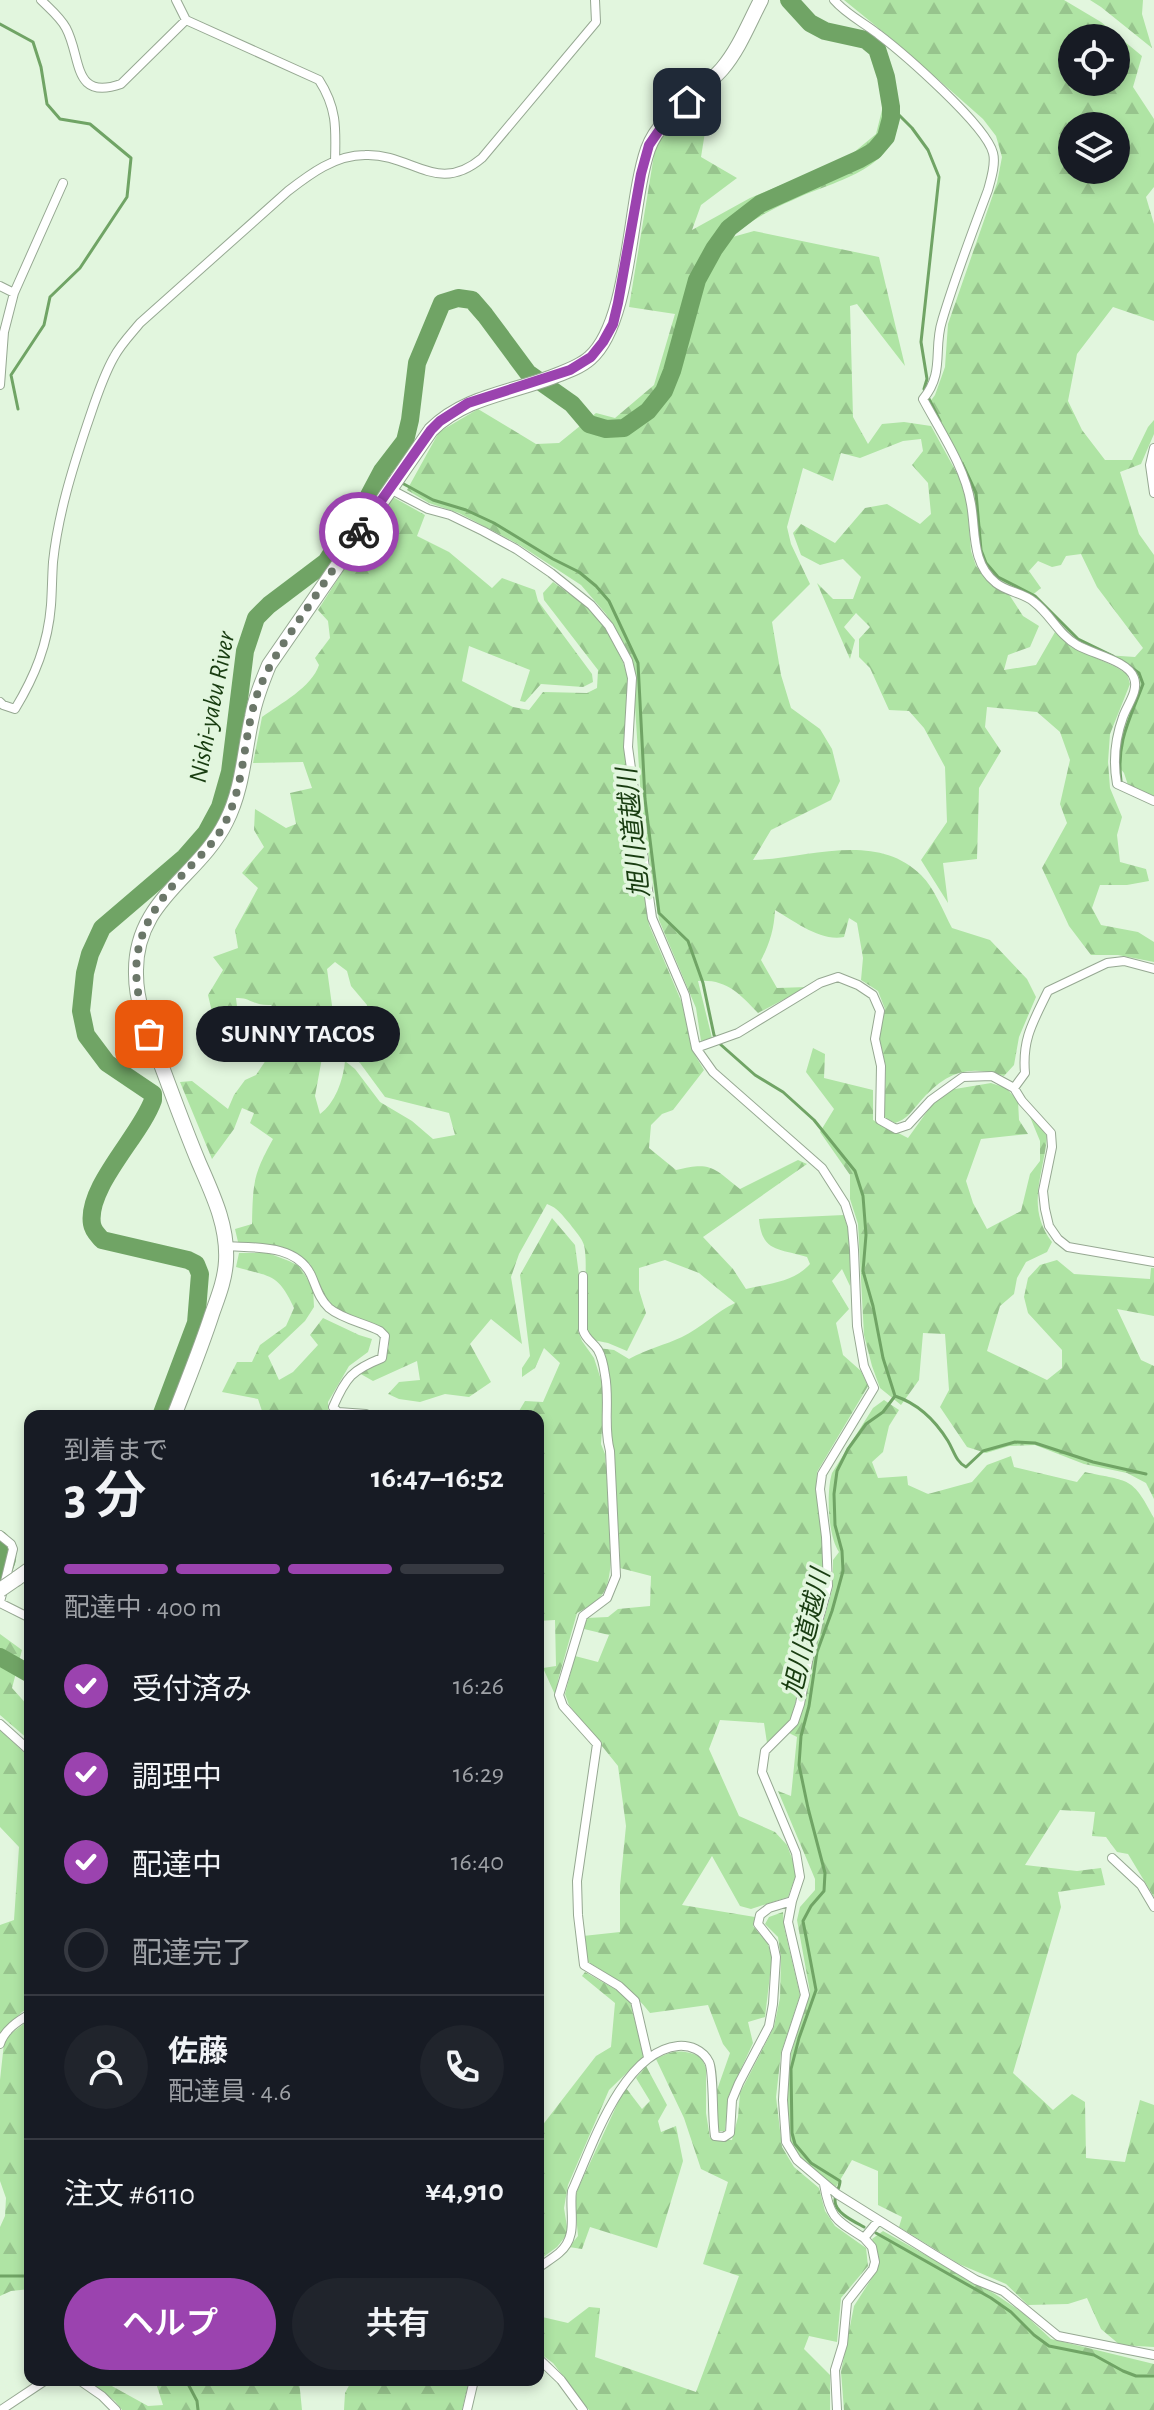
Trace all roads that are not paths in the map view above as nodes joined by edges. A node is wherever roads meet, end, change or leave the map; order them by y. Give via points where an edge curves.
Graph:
1 (41, 0) edge
2 (176, 0) edge
3 (595, 0) edge
4 (761, 0) edge
5 (834, 0) edge
6 (186, 20) junction
7 (335, 161) junction
8 (63, 183) dead end
9 (0, 286) edge
10 (14, 293) junction
11 (0, 385) edge
12 (1154, 448) edge
13 (395, 481) junction
14 (1154, 493) edge
15 (0, 702) edge
16 (1154, 801) edge
17 (1154, 969) edge
18 (696, 1048) junction
19 (1014, 1088) junction
20 (226, 1246) junction
21 (1154, 1262) edge
22 (583, 1276) dead end
23 (176, 1410) edge
24 (336, 1410) edge
25 (0, 1535) edge
26 (24, 1573) edge
27 (0, 1590) edge
28 (0, 1603) edge
29 (24, 1615) edge
30 (0, 1724) edge
31 (24, 1746) edge
32 (1112, 1858) dead end
33 (792, 1901) junction
34 (1154, 1907) edge
35 (24, 2018) edge
36 (0, 2044) edge
37 (648, 2057) junction
38 (824, 2183) junction
39 (878, 2221) junction
40 (864, 2238) junction
41 (544, 2264) edge
42 (1154, 2355) edge
43 (544, 2364) edge
44 (37, 2386) edge
45 (88, 2386) edge
46 (473, 2386) edge
47 (1, 2410) edge
48 (116, 2410) edge
49 (467, 2410) edge
50 (583, 2410) edge
51 (837, 2410) edge

1 - 6 street via 66,29 84,80 95,88 121,84
2 - 6 street
3 - 7 street via 596,22 470,168 436,173 364,154
4 - 13 main road via 725,66 665,122 649,145 618,303 603,342 570,370 453,412 431,430
5 - 16 street via 968,116 993,154 988,190 940,325 938,367 923,399 965,480 982,566 996,584 1034,601 1060,633 1133,673 1136,685 1122,719 1114,768 1117,784
6 - 7 street via 319,80 331,98
7 - 15 street via 288,191 140,323 114,356 62,507 40,662 15,709
8 - 10 street
9 - 10 street
10 - 11 street via 4,332
12 - 14 street
13 - 18 street via 428,509 483,531 551,573 591,605 628,661 628,747 652,918 685,995
13 - 20 main road via 269,665 227,821 152,913 137,952 141,1009 216,1203
17 - 19 street via 1124,961 1107,963 1048,991 1025,1042 1025,1073
18 - 19 street via 738,1033 838,977 873,995 880,1011 875,1039 881,1066 880,1120 896,1129 908,1125 963,1077 992,1076
18 - 33 street via 713,1072 822,1168 845,1204 852,1226 857,1326 874,1388 822,1474 828,1586 794,1722 765,1751 762,1772 796,1853 800,1877
19 - 21 street via 1051,1133 1043,1191 1049,1226 1058,1239 1068,1247
20 - 23 main road via 224,1278
20 - 24 street via 290,1255 305,1264 331,1310 385,1336 382,1358 356,1369 340,1391
22 - 37 street via 583,1330 598,1350 608,1397 616,1576 607,1598 583,1616 559,1695 597,1744 577,1881 584,1965 635,2001
25 - 28 street via 13,1549
26 - 27 main road, bridge
28 - 29 street
30 - 31 street
32 - 34 street via 1141,1885
33 - 37 street via 760,1915 758,1924 773,1943 776,1957 773,2004 769,2026 732,2100 730,2133 715,2136 710,2063 699,2050 668,2047
33 - 38 street via 788,1922 805,1995 786,2053 786,2142 797,2160
35 - 36 street
37 - 41 street via 618,2090 572,2191 572,2236
38 - 39 street
38 - 40 street via 837,2220
39 - 40 street
39 - 42 street via 1003,2291 1058,2336
40 - 51 street via 875,2262 847,2302 835,2370
43 - 50 street
44 - 47 street
45 - 48 street
46 - 49 street

